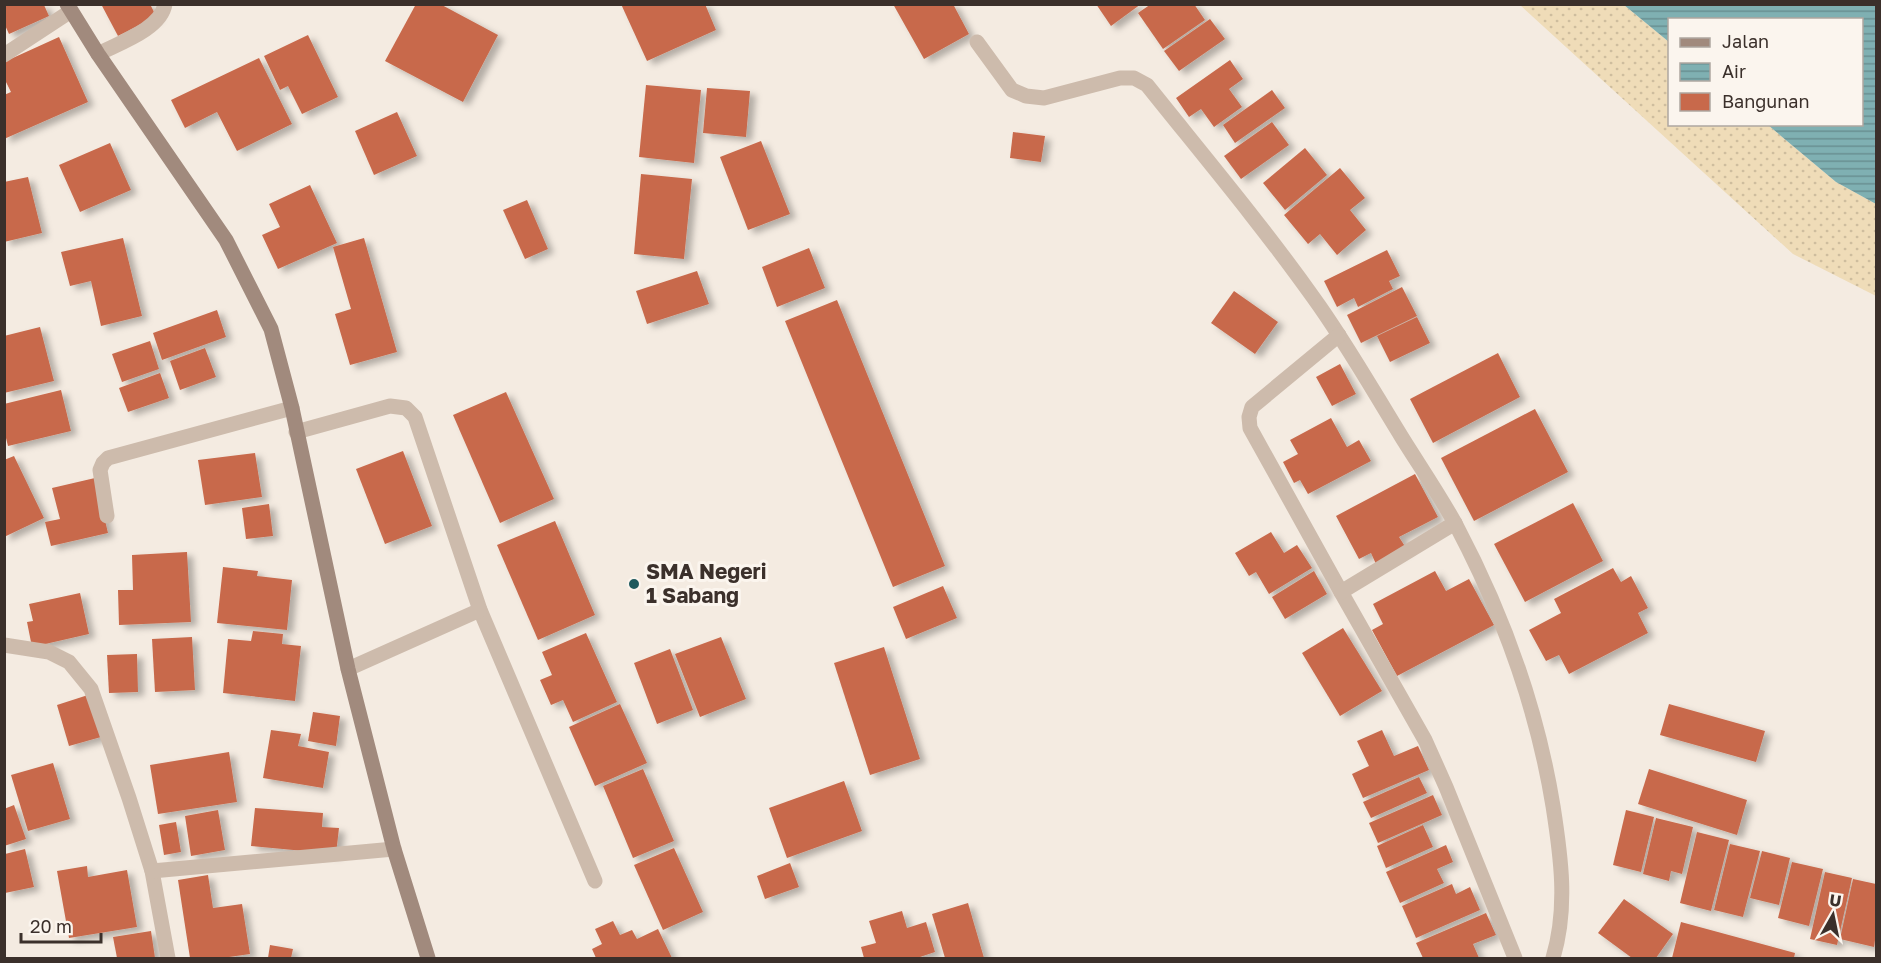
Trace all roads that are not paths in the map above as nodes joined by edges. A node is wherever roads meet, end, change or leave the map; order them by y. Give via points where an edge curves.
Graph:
1 (165, 4) edge
2 (69, 8) edge
3 (977, 42) dead end
4 (98, 54) junction
5 (4, 55) edge
6 (1339, 335) junction
7 (292, 408) junction
8 (296, 432) junction
9 (107, 516) dead end
10 (1455, 524) junction
11 (1341, 592) junction
12 (480, 610) junction
13 (4, 645) edge
14 (348, 669) junction
15 (394, 849) junction
16 (152, 871) junction
17 (595, 881) dead end
18 (168, 958) edge
19 (428, 958) edge
20 (1515, 958) edge
21 (1552, 958) edge

1 - 4 street via 153,25
2 - 4 street
2 - 5 street
3 - 6 street via 1012,90 1026,96 1044,98 1120,78 1134,78 1147,85 1314,297
4 - 7 street via 226,240 271,329
6 - 10 street
6 - 11 street via 1265,394 1252,407 1249,417 1250,428
7 - 8 street
7 - 9 street via 108,458 100,470
8 - 12 street via 390,406 406,408 415,417
8 - 14 street
10 - 11 street
10 - 21 street via 1500,622 1537,730 1563,879 1561,917
11 - 20 street via 1425,740
12 - 14 street
12 - 17 street
13 - 16 street via 49,652 69,662 91,689
14 - 15 street
15 - 16 street
15 - 19 street
16 - 18 street

